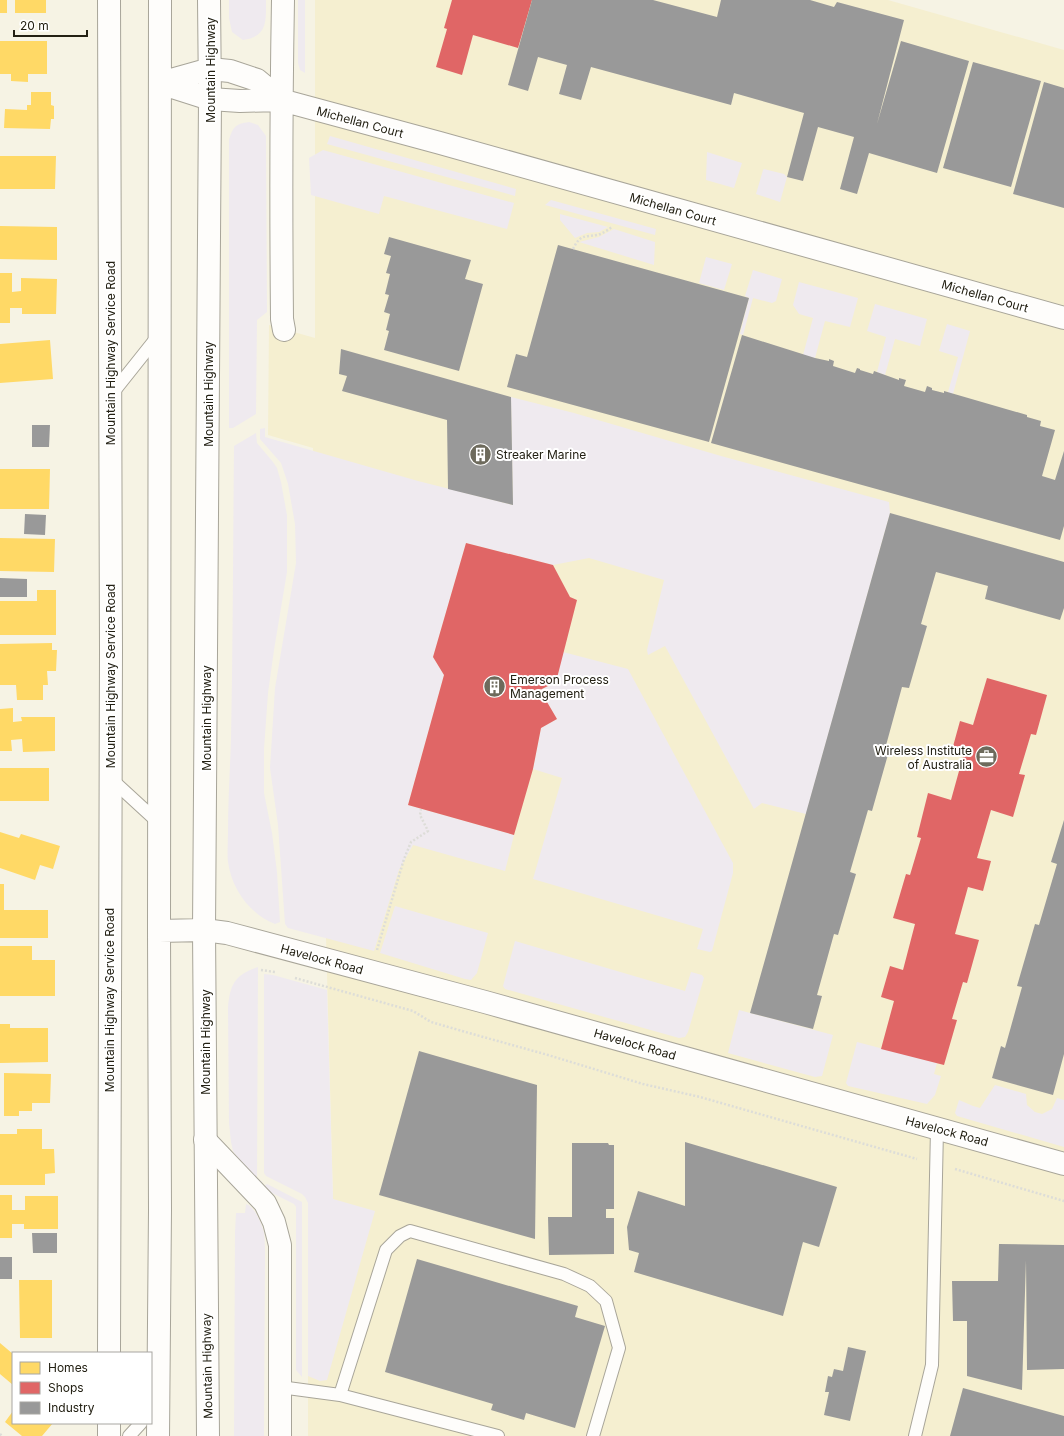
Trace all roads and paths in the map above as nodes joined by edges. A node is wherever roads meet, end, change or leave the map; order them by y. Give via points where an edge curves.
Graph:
1 (109, 0) edge
2 (160, 0) edge
3 (209, 0) edge
4 (283, 0) edge
5 (210, 69) junction
6 (160, 83) junction
7 (210, 99) junction
8 (281, 100) junction
9 (612, 227) dead end
10 (573, 249) dead end
11 (1064, 318) edge
12 (284, 330) dead end
13 (159, 335) junction
14 (110, 396) junction
15 (110, 778) junction
16 (421, 809) dead end
17 (159, 823) junction
18 (204, 930) junction
19 (159, 931) junction
20 (262, 970) dead end
21 (370, 971) junction
22 (276, 972) dead end
23 (290, 976) dead end
24 (937, 1129) junction
25 (205, 1140) junction
26 (936, 1164) junction
27 (1064, 1164) edge
28 (1064, 1201) edge
29 (109, 1352) edge
30 (280, 1387) junction
31 (340, 1395) junction
32 (155, 1409) edge
33 (109, 1424) edge
34 (140, 1424) edge
35 (109, 1436) edge
36 (129, 1436) edge
37 (158, 1436) edge
38 (208, 1436) edge
39 (280, 1436) edge
40 (498, 1436) edge
41 (593, 1436) edge
42 (915, 1436) edge

1 - 14 street, Mountain Highway Service Road
2 - 6 street
3 - 5 street, Mountain Highway
4 - 8 street
5 - 6 street
5 - 7 street, Mountain Highway
5 - 8 street, Michellan Court via 230,71 257,80
6 - 7 street, Michellan Court
6 - 13 street
7 - 8 street, Michellan Court
7 - 18 street, Mountain Highway
8 - 11 street, Michellan Court
8 - 12 street
9 - 10 path via 578,239
13 - 14 lane
13 - 17 street
14 - 15 street, Mountain Highway Service Road
15 - 17 lane
15 - 29 street, Mountain Highway Service Road
16 - 21 path via 420,815 428,831 411,842
17 - 19 street
18 - 19 street, Havelock Road
18 - 21 street, Havelock Road via 227,933
18 - 25 street, Mountain Highway
19 - 32 street via 160,1210
20 - 22 path
21 - 24 street, Havelock Road
23 - 26 path via 414,1011 431,1022 643,1084
24 - 26 lane
24 - 27 street, Havelock Road
25 - 30 street via 265,1203 274,1222 280,1245
25 - 38 street, Mountain Highway
26 - 28 path
26 - 42 lane via 932,1365
30 - 31 lane
30 - 39 street
31 - 40 lane
31 - 41 lane via 386,1250 400,1236 410,1231 564,1274 590,1286 606,1301 619,1348
32 - 37 street
33 - 35 street
34 - 36 lane

